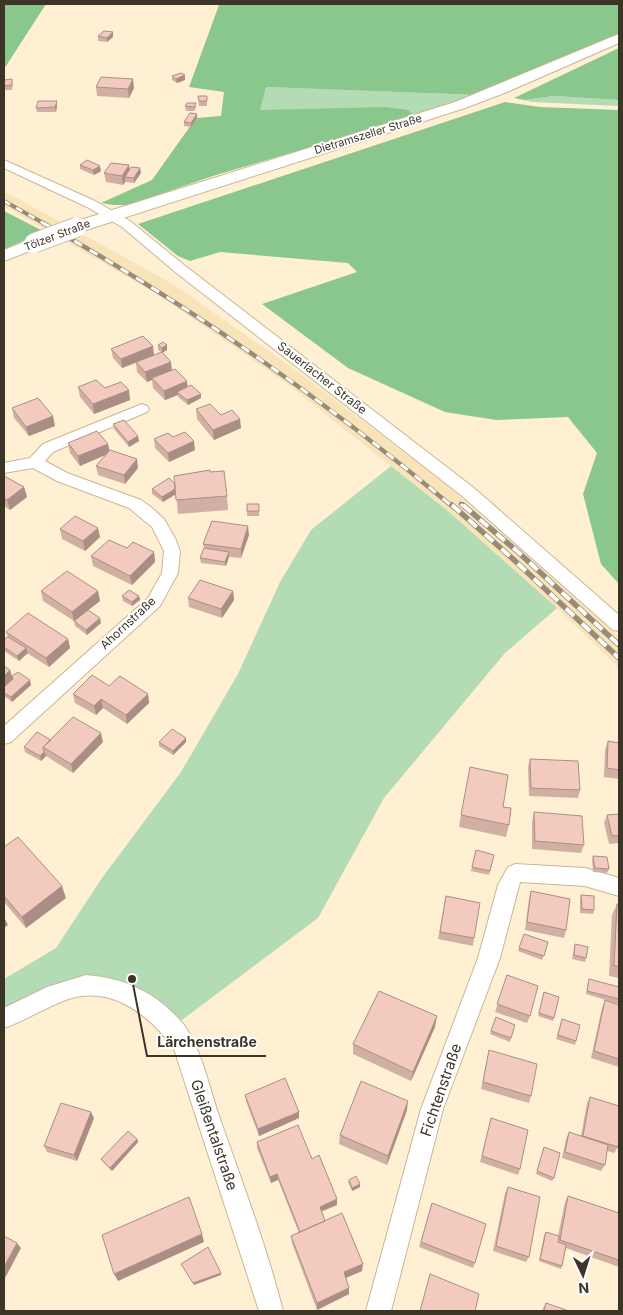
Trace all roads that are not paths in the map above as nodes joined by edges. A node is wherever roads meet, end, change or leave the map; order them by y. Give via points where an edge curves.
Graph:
1 (619, 38) edge
2 (4, 164) edge
3 (111, 215) junction
4 (4, 256) edge
5 (142, 409) dead end
6 (35, 462) junction
7 (4, 468) edge
8 (619, 624) edge
9 (4, 738) edge
10 (619, 887) edge
11 (4, 1018) edge
12 (271, 1311) edge
13 (378, 1311) edge

1 - 3 main road, Dietramszeller Straße via 460,105
2 - 3 street, Sauerlacher Straße
3 - 4 main road, Tölzer Straße, bridge
3 - 8 street, Sauerlacher Straße via 468,492
5 - 6 street via 48,448
6 - 7 street
6 - 9 street, Ahornstraße via 62,477 134,504 146,512 167,538 172,551 170,572 154,602
10 - 13 street, Fichtenstraße via 585,877 515,873 508,885 489,958 432,1109
11 - 12 street, Gleißentalstraße via 86,985 117,989 144,1001 164,1017 183,1043

